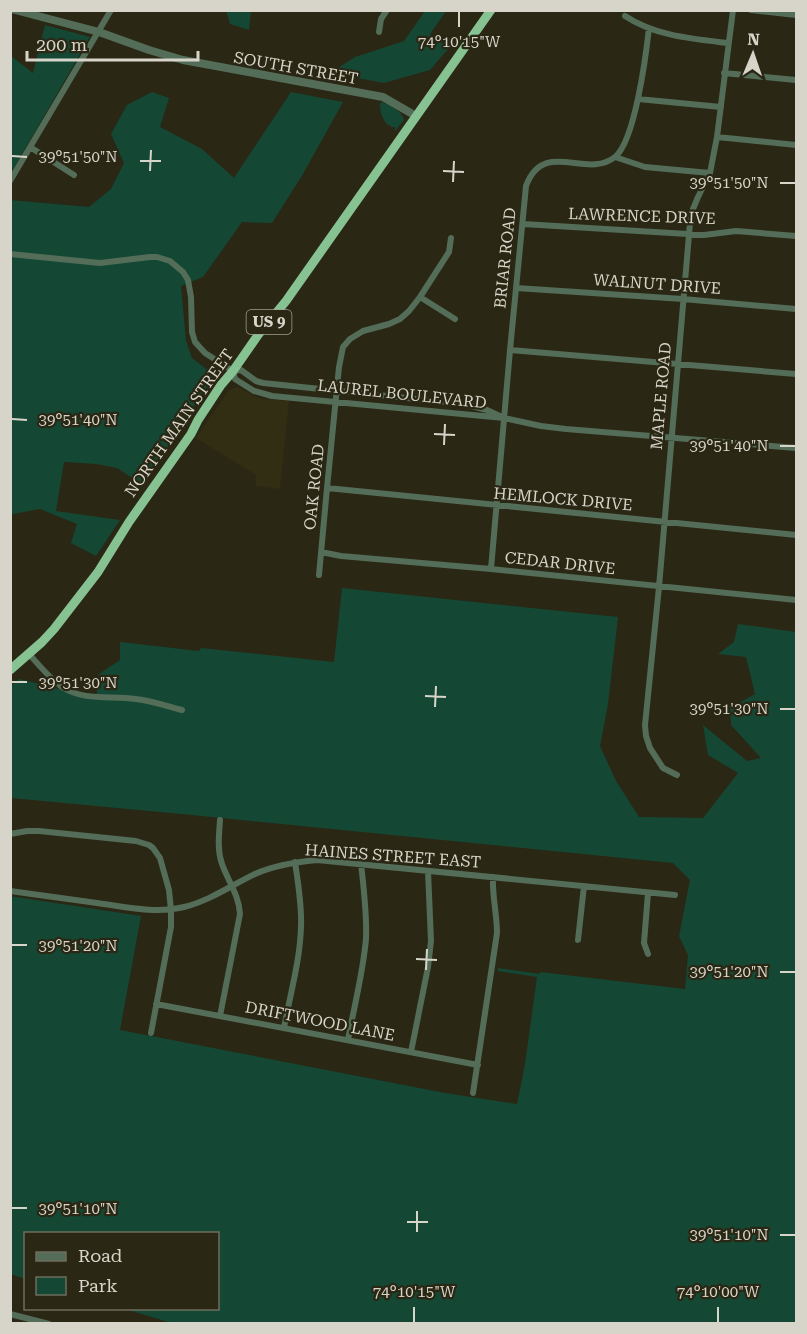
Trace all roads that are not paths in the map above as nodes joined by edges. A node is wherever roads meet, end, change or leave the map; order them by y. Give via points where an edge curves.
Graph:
1 (15, 10) edge
2 (111, 10) edge
3 (387, 10) edge
4 (491, 10) edge
5 (733, 10) edge
6 (751, 10) edge
7 (796, 15) edge
8 (625, 16) dead end
9 (649, 28) junction
10 (99, 32) junction
11 (379, 32) dead end
12 (728, 43) junction
13 (724, 72) junction
14 (796, 80) edge
15 (638, 99) junction
16 (721, 107) junction
17 (416, 116) junction
18 (717, 137) junction
19 (796, 145) edge
20 (30, 147) junction
21 (615, 157) junction
22 (710, 173) junction
23 (74, 175) dead end
24 (10, 181) edge
25 (523, 224) junction
26 (688, 234) junction
27 (796, 236) edge
28 (451, 238) dead end
29 (10, 254) edge
30 (516, 288) junction
31 (420, 297) junction
32 (683, 299) junction
33 (796, 309) edge
34 (455, 319) dead end
35 (510, 350) junction
36 (678, 364) junction
37 (233, 371) junction
38 (796, 374) edge
39 (298, 387) junction
40 (337, 390) junction
41 (297, 397) junction
42 (336, 401) junction
43 (504, 417) junction
44 (671, 437) junction
45 (796, 448) edge
46 (327, 488) junction
47 (496, 506) junction
48 (664, 522) junction
49 (796, 535) edge
50 (321, 552) junction
51 (491, 569) junction
52 (319, 575) dead end
53 (658, 587) junction
54 (796, 600) edge
55 (29, 654) junction
56 (10, 670) edge
57 (182, 710) dead end
58 (677, 775) dead end
59 (220, 820) dead end
60 (10, 834) edge
61 (295, 862) junction
62 (361, 864) junction
63 (428, 871) junction
64 (493, 877) junction
65 (232, 886) junction
66 (584, 886) junction
67 (10, 891) edge
68 (648, 893) junction
69 (675, 895) dead end
70 (171, 910) junction
71 (578, 940) dead end
72 (648, 954) dead end
73 (156, 1004) junction
74 (220, 1016) junction
75 (284, 1028) junction
76 (151, 1033) dead end
77 (348, 1040) junction
78 (411, 1052) junction
79 (478, 1065) junction
80 (473, 1093) dead end
81 (10, 1314) edge
82 (49, 1323) edge

1 - 10 street, SOUTH STREET
2 - 10 street
3 - 11 street
4 - 17 highway, NORTH MAIN STREET / US 9
5 - 12 street, MAPLE ROAD
6 - 7 street
8 - 9 street
9 - 12 street
9 - 15 street
10 - 17 street, SOUTH STREET via 183,60 382,97
10 - 20 street
12 - 13 street, MAPLE ROAD
13 - 14 street
13 - 16 street, MAPLE ROAD
15 - 16 street
15 - 21 street via 625,143
16 - 18 street, MAPLE ROAD
17 - 37 highway, NORTH MAIN STREET / US 9
18 - 19 street
18 - 22 street, MAPLE ROAD
20 - 23 street
20 - 24 street
21 - 22 street via 645,167
21 - 25 street, BRIAR ROAD via 601,165 559,161 537,168 526,186
22 - 26 street, MAPLE ROAD via 693,209
25 - 26 street, LAWRENCE DRIVE
25 - 30 street, BRIAR ROAD
26 - 27 street, LAWRENCE DRIVE via 736,231
26 - 32 street, MAPLE ROAD
28 - 31 street via 449,252
29 - 37 street, LAUREL BOULEVARD via 100,263 150,257 170,261 188,280 195,342
30 - 32 street, WALNUT DRIVE
30 - 35 street, BRIAR ROAD
31 - 34 street
31 - 40 street, OAK ROAD via 400,319 363,331 346,343
32 - 33 street, WALNUT DRIVE
32 - 36 street, MAPLE ROAD
35 - 36 street
35 - 43 street, BRIAR ROAD
36 - 38 street
36 - 44 street, MAPLE ROAD
37 - 39 street, LAUREL BOULEVARD via 241,370 263,383
37 - 41 street, LAUREL BOULEVARD via 235,379 254,391
37 - 55 highway, NORTH MAIN STREET / US 9 via 98,572 54,629
39 - 40 street, LAUREL BOULEVARD
39 - 41 street, LAUREL BOULEVARD
40 - 42 street, OAK ROAD
40 - 43 street, LAUREL BOULEVARD via 464,404
41 - 42 street, LAUREL BOULEVARD
42 - 43 street, LAUREL BOULEVARD
42 - 46 street, OAK ROAD
43 - 44 street, LAUREL BOULEVARD via 541,426
43 - 47 street, BRIAR ROAD
44 - 45 street, LAUREL BOULEVARD
44 - 48 street, MAPLE ROAD
46 - 47 street, HEMLOCK DRIVE
46 - 50 street, OAK ROAD
47 - 48 street, HEMLOCK DRIVE
47 - 51 street, BRIAR ROAD
48 - 49 street, HEMLOCK DRIVE
48 - 53 street, MAPLE ROAD
50 - 51 street, CEDAR DRIVE
50 - 52 street, OAK ROAD
51 - 53 street, CEDAR DRIVE
53 - 54 street, CEDAR DRIVE
53 - 58 street, MAPLE ROAD via 645,736 663,768
55 - 56 highway, NORTH MAIN STREET / US 9
55 - 57 street via 62,687 76,694 134,698
59 - 65 street via 221,860
60 - 70 street via 39,831 143,842 160,858
61 - 62 street, HAINES STREET EAST
61 - 65 street, HAINES STREET EAST via 257,873
61 - 75 street via 301,927
62 - 63 street, HAINES STREET EAST
62 - 77 street via 366,938
63 - 64 street, HAINES STREET EAST
63 - 78 street via 431,941
64 - 66 street, HAINES STREET EAST
64 - 79 street via 497,933
65 - 70 street, HAINES STREET EAST via 200,902
65 - 74 street via 240,914
66 - 68 street, HAINES STREET EAST
66 - 71 street
67 - 70 street, HAINES STREET EAST
68 - 69 street, HAINES STREET EAST
68 - 72 street via 644,943
70 - 73 street
73 - 74 street, DRIFTWOOD LANE
73 - 76 street
74 - 75 street, DRIFTWOOD LANE
75 - 77 street, DRIFTWOOD LANE
77 - 78 street, DRIFTWOOD LANE
78 - 79 street, DRIFTWOOD LANE
79 - 80 street
81 - 82 street

